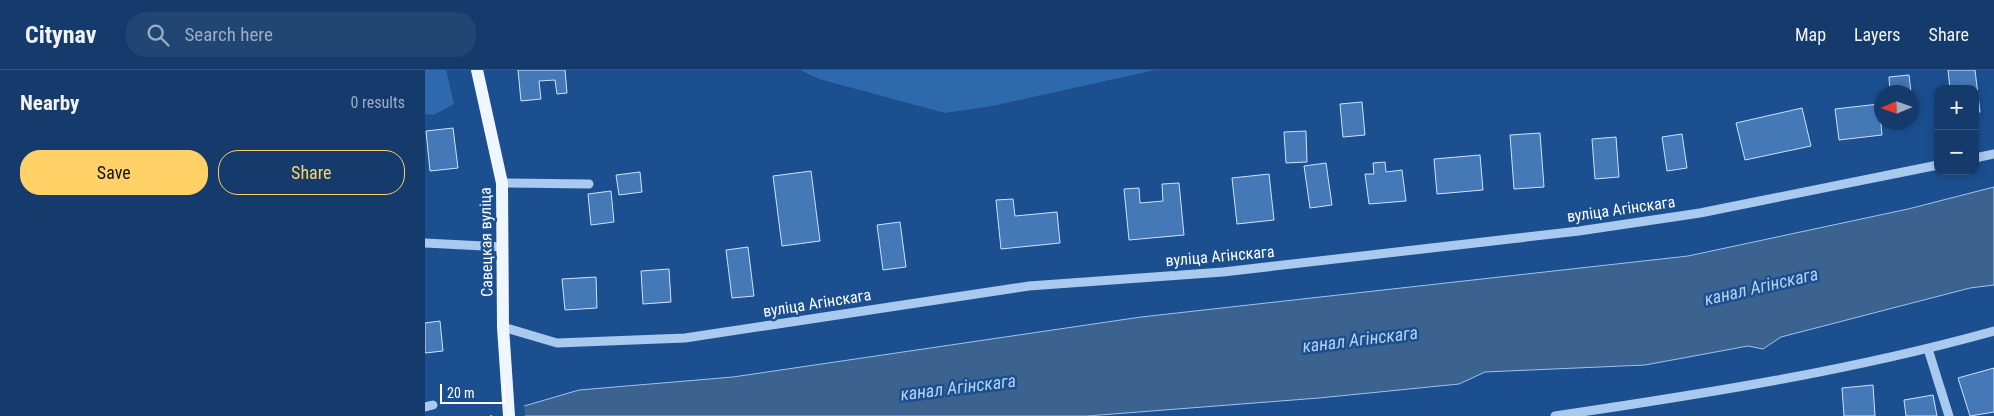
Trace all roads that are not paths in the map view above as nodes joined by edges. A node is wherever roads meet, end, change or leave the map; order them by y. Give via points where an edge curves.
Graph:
1 (477, 70) edge
2 (1994, 154) edge
3 (1979, 157) edge
4 (1934, 166) edge
5 (502, 183) junction
6 (589, 184) dead end
7 (425, 244) edge
8 (503, 247) junction
9 (503, 327) junction
10 (1994, 331) edge
11 (1928, 350) junction
12 (509, 416) edge
13 (1555, 416) edge
14 (1949, 416) edge

1 - 5 main road, Савецкая вуліца
2 - 3 street
4 - 9 street, вуліца Агінскага via 1700,213 1579,231 1223,272 1029,286 685,338 557,343
5 - 6 street
5 - 8 main road, Савецкая вуліца
7 - 8 street
8 - 9 main road, Савецкая вуліца
9 - 12 main road, Савецкая вуліца
10 - 11 street
11 - 13 street via 1742,388
11 - 14 street

